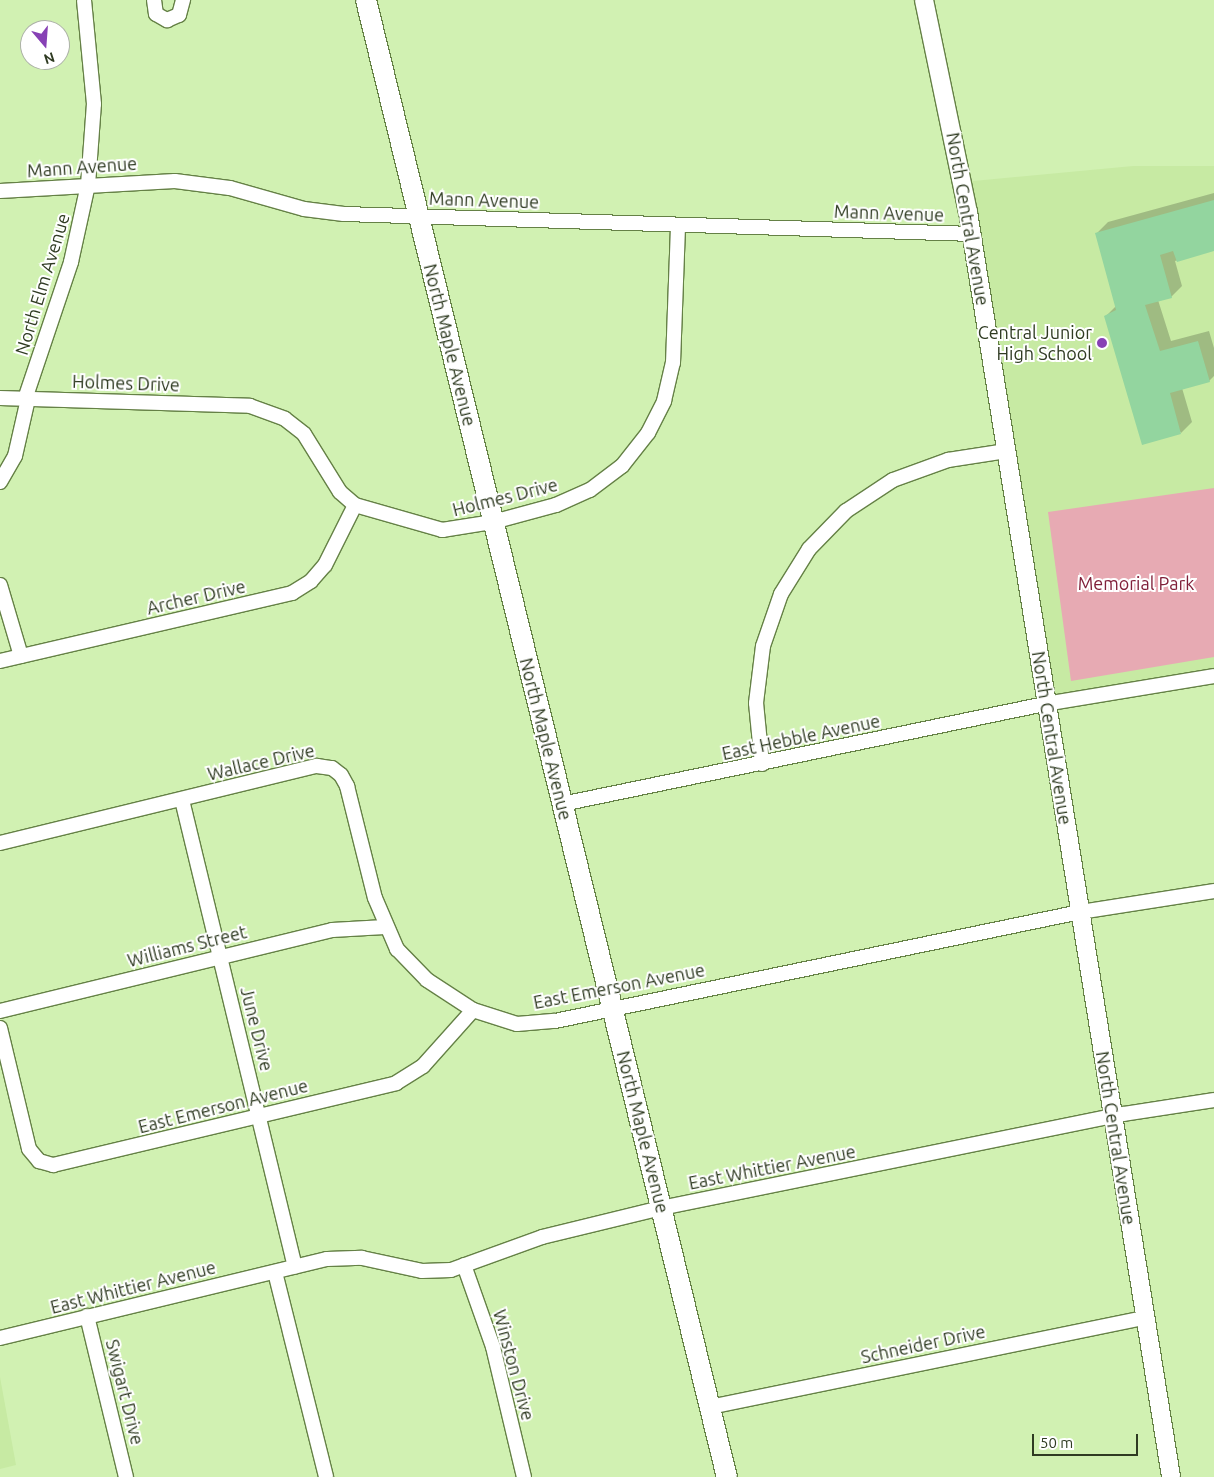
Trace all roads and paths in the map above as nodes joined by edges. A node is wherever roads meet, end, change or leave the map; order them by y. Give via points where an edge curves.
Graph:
1 (84, 0) edge
2 (154, 0) edge
3 (182, 0) edge
4 (366, 0) edge
5 (924, 0) edge
6 (88, 185) junction
7 (0, 191) edge
8 (420, 217) junction
9 (678, 225) junction
10 (972, 234) junction
11 (0, 398) edge
12 (27, 399) junction
13 (1006, 451) junction
14 (0, 482) edge
15 (355, 505) junction
16 (493, 522) junction
17 (0, 585) edge
18 (21, 656) junction
19 (0, 661) edge
20 (1214, 676) edge
21 (1047, 706) junction
22 (762, 764) junction
23 (182, 800) junction
24 (562, 804) junction
25 (0, 843) edge
26 (1214, 891) edge
27 (1080, 912) junction
28 (385, 927) junction
29 (220, 958) junction
30 (612, 1007) junction
31 (472, 1010) junction
32 (0, 1011) edge
33 (0, 1028) edge
34 (1214, 1100) edge
35 (259, 1116) junction
36 (1113, 1117) junction
37 (661, 1208) junction
38 (464, 1265) junction
39 (295, 1267) junction
40 (275, 1272) junction
41 (88, 1316) junction
42 (1144, 1318) junction
43 (0, 1338) edge
44 (710, 1407) junction
45 (126, 1477) edge
46 (326, 1477) edge
47 (524, 1477) edge
48 (727, 1477) edge
49 (1171, 1477) edge

1 - 6 street, North Elm Avenue via 94,104
2 - 3 street via 156,14 167,20 179,16
4 - 8 main road, North Maple Avenue
5 - 10 street, North Central Avenue via 958,152
6 - 7 street, Mann Avenue
6 - 8 street, Mann Avenue via 153,180 208,184 319,212
6 - 12 street, North Elm Avenue via 71,262
8 - 9 street, Mann Avenue
8 - 16 main road, North Maple Avenue
9 - 10 street, Mann Avenue
9 - 16 street, Holmes Drive via 673,364 664,400 648,433 622,466 590,490 556,505
10 - 13 street, North Central Avenue
11 - 12 street, Holmes Drive
12 - 14 street, North Elm Avenue via 15,456
12 - 15 street, Holmes Drive via 236,404 264,409 285,419 304,434 340,492
13 - 21 street, North Central Avenue
13 - 22 street via 948,460 893,480 846,511 809,549 781,594 763,646 756,703
15 - 16 street, Holmes Drive via 442,530
15 - 18 street, Archer Drive via 325,565 310,581 292,592
16 - 24 main road, North Maple Avenue
17 - 18 street
18 - 19 street, Archer Drive
20 - 21 street, East Hebble Avenue
21 - 22 street, East Hebble Avenue
21 - 27 street, North Central Avenue
22 - 24 street, East Hebble Avenue
23 - 25 street, Wallace Drive
23 - 28 street, Wallace Drive via 317,766 337,771 347,786
23 - 29 street, June Drive
24 - 30 main road, North Maple Avenue
26 - 27 street, East Emerson Avenue
27 - 30 street, East Emerson Avenue
27 - 36 street, North Central Avenue
28 - 29 street, Williams Street via 332,930
28 - 31 street, Wallace Drive via 397,948 427,980
29 - 32 street, Williams Street
29 - 35 street, June Drive
30 - 31 street, East Emerson Avenue via 537,1023 517,1024
30 - 37 main road, North Maple Avenue
31 - 35 street, East Emerson Avenue via 423,1066 403,1079
33 - 35 street, East Emerson Avenue via 33,1155 53,1165
34 - 36 street, East Whittier Avenue
35 - 39 street, June Drive
36 - 37 street, East Whittier Avenue
36 - 42 street, North Central Avenue
37 - 38 street, East Whittier Avenue via 542,1237
37 - 44 main road, North Maple Avenue
38 - 39 street, East Whittier Avenue via 451,1270 422,1271 343,1257
38 - 47 street, Winston Drive via 493,1347
39 - 40 street, East Whittier Avenue
40 - 41 street, East Whittier Avenue
40 - 46 street
41 - 43 street, East Whittier Avenue
41 - 45 street, Swigart Drive
42 - 44 street, Schneider Drive
42 - 49 street, North Central Avenue
44 - 48 main road, North Maple Avenue

